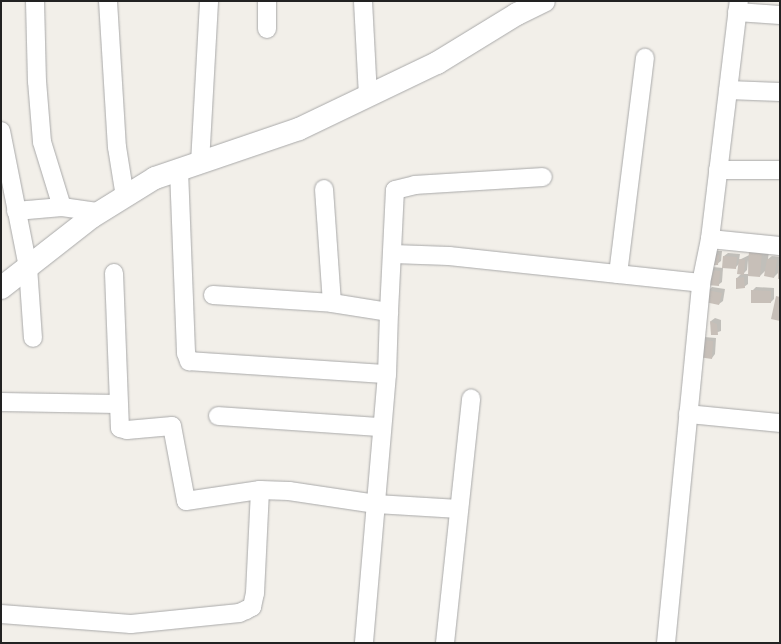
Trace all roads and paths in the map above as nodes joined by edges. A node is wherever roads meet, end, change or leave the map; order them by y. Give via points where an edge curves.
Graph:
1 (35, 1) edge
2 (108, 1) edge
3 (209, 1) edge
4 (267, 1) edge
5 (363, 1) edge
6 (544, 1) edge
7 (738, 7) edge
8 (517, 8) edge
9 (780, 15) edge
10 (267, 28) dead end
11 (645, 58) dead end
12 (728, 90) junction
13 (780, 92) edge
14 (368, 96) junction
15 (1, 131) edge
16 (200, 163) junction
17 (179, 170) junction
18 (718, 170) junction
19 (780, 170) edge
20 (543, 177) dead end
21 (324, 189) dead end
22 (125, 197) junction
23 (62, 207) junction
24 (16, 211) junction
25 (99, 212) junction
26 (710, 239) junction
27 (780, 246) edge
28 (393, 254) junction
29 (28, 267) junction
30 (114, 274) dead end
31 (618, 274) junction
32 (701, 283) junction
33 (1, 288) edge
34 (213, 294) dead end
35 (332, 303) junction
36 (389, 312) junction
37 (33, 338) dead end
38 (386, 374) junction
39 (471, 398) dead end
40 (1, 402) edge
41 (117, 404) junction
42 (688, 414) junction
43 (218, 416) dead end
44 (780, 423) edge
45 (381, 427) junction
46 (260, 490) junction
47 (376, 504) junction
48 (459, 509) junction
49 (1, 614) edge
50 (364, 643) edge
51 (445, 643) edge
52 (666, 643) edge

1 - 23 street via 42,142
2 - 22 street via 117,148
3 - 16 street
4 - 10 street
5 - 14 street
6 - 8 street
7 - 9 street
7 - 12 street
8 - 14 street via 437,63
11 - 31 street
12 - 13 street
12 - 18 street
14 - 16 street via 299,129
15 - 24 street
16 - 17 street
17 - 22 street via 155,178
17 - 38 street via 186,353 189,361
18 - 19 street
18 - 26 street
20 - 28 street via 399,187 392,195
21 - 35 street
22 - 25 street
23 - 24 street
23 - 25 street
24 - 29 street
25 - 29 street
26 - 27 street
26 - 32 street
28 - 31 street via 448,256
28 - 36 street
29 - 33 street
29 - 37 street
30 - 41 street
31 - 32 street
32 - 42 street
34 - 35 street
35 - 36 street
36 - 38 street
38 - 45 street
39 - 48 street
40 - 41 street
41 - 46 street via 118,426 122,430 172,426 186,501
42 - 44 street
42 - 52 street
43 - 45 street
45 - 47 street
46 - 47 street via 290,490
46 - 49 street via 255,593 252,607 246,610 239,613 131,624
47 - 48 street
47 - 50 street
48 - 51 street

